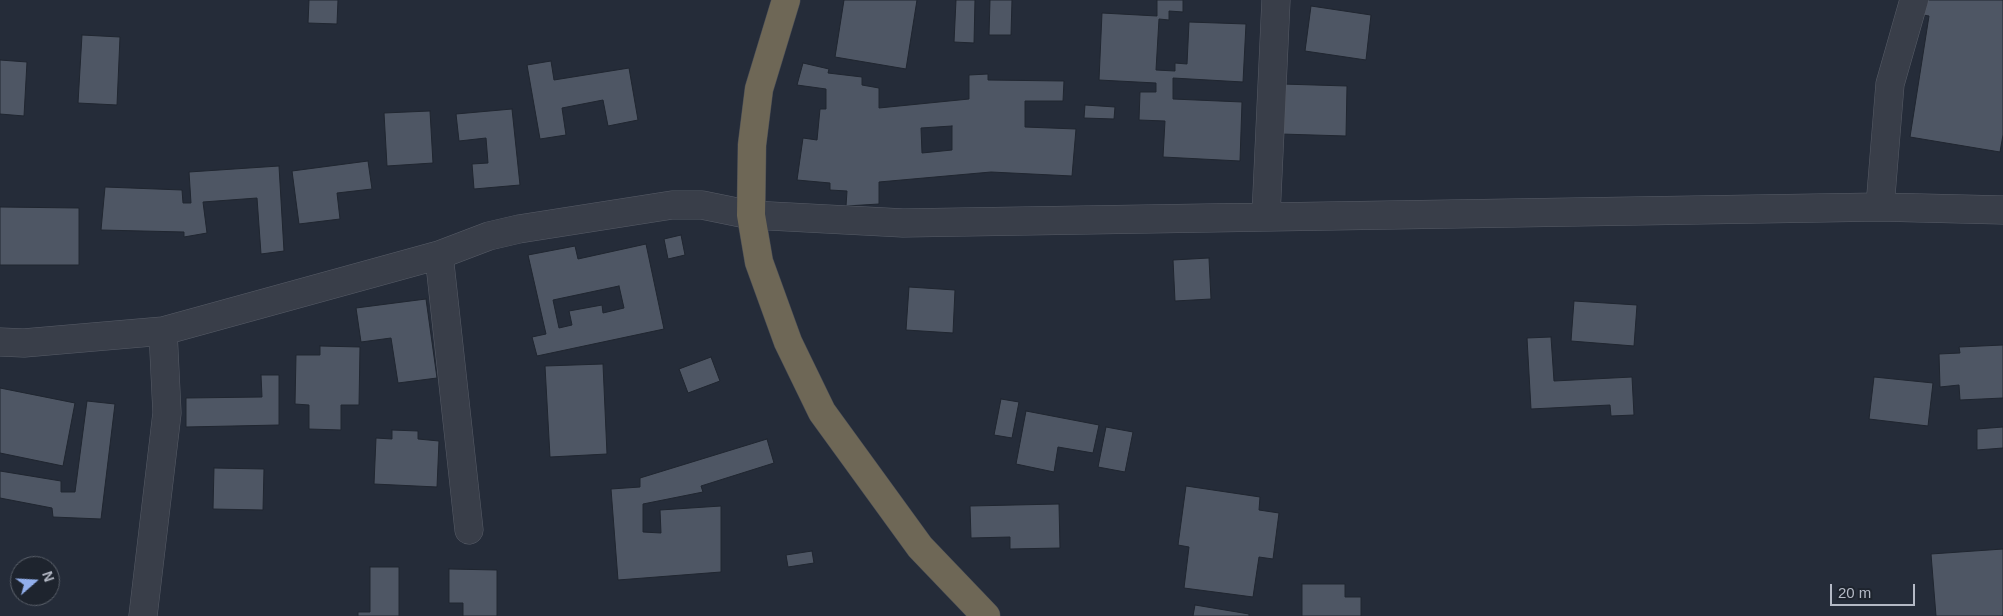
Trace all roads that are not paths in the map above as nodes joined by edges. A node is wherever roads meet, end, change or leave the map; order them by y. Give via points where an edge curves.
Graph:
1 (786, 0) edge
2 (1276, 0) edge
3 (1914, 0) edge
4 (1880, 207) junction
5 (2003, 210) edge
6 (751, 215) junction
7 (1266, 216) junction
8 (439, 255) junction
9 (163, 331) junction
10 (0, 342) edge
11 (469, 530) dead end
12 (143, 616) edge
13 (986, 616) edge

1 - 6 highway via 759,89 752,145
2 - 7 street
3 - 4 street via 1890,84
4 - 5 street
4 - 7 street
6 - 7 street via 904,223
6 - 8 street via 702,205 672,205 519,229
6 - 13 highway via 759,262 788,342 822,412 920,547
8 - 9 street
8 - 11 street
9 - 10 street via 24,343
9 - 12 street via 167,413

